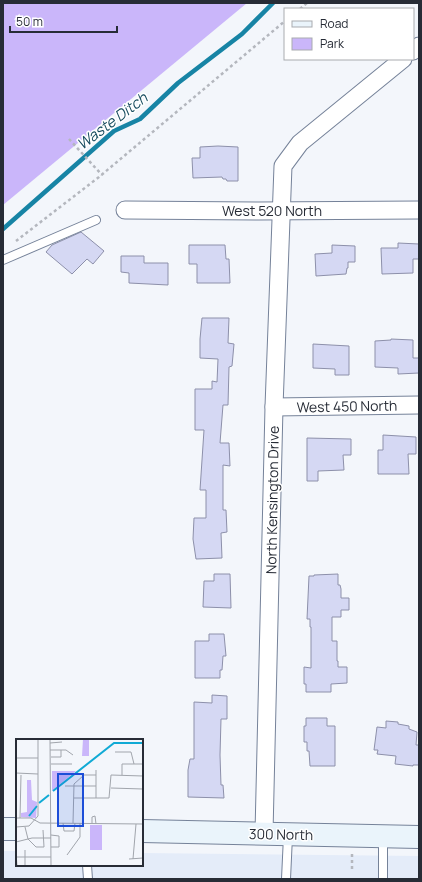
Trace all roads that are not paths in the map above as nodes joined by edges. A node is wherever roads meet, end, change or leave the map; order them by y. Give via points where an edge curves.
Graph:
1 (402, 60) edge
2 (125, 210) dead end
3 (419, 210) edge
4 (281, 211) junction
5 (96, 220) dead end
6 (3, 260) edge
7 (419, 405) edge
8 (274, 407) junction
9 (3, 829) edge
10 (16, 829) edge
11 (143, 832) edge
12 (264, 833) junction
13 (288, 834) junction
14 (383, 835) junction
15 (419, 837) edge
16 (87, 866) edge
17 (88, 879) edge
18 (286, 879) edge
19 (383, 879) edge

1 - 4 street, North Kensington Drive via 300,143 284,166
2 - 4 street, West 520 North
3 - 4 street, West 520 North
4 - 8 street, North Kensington Drive
5 - 6 lane
7 - 8 street, West 450 North
8 - 12 street, North Kensington Drive
9 - 10 street
11 - 12 street, 300 North
12 - 13 street, 300 North
13 - 14 street, 300 North
13 - 18 lane
14 - 15 street, 300 North
14 - 19 lane
16 - 17 lane

